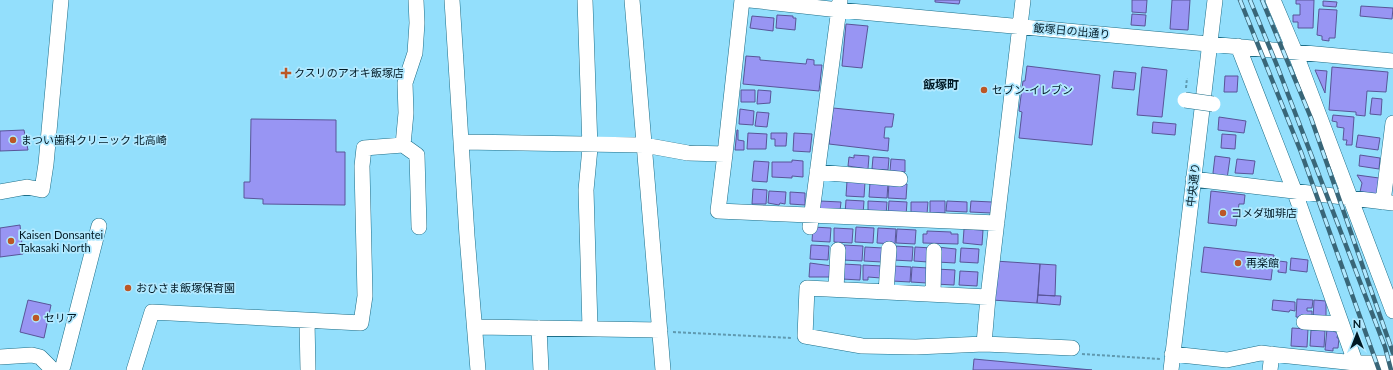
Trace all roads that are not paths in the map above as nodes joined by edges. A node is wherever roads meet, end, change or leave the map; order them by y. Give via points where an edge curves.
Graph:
1 (61, 0) edge
2 (416, 0) edge
3 (452, 0) edge
4 (585, 0) edge
5 (632, 0) edge
6 (742, 0) edge
7 (757, 0) edge
8 (1023, 0) edge
9 (1215, 0) edge
10 (1273, 0) edge
11 (839, 5) edge
12 (1020, 26) junction
13 (1210, 44) junction
14 (1238, 46) junction
15 (1295, 52) junction
16 (1393, 61) edge
17 (1185, 100) dead end
18 (1213, 104) dead end
19 (1393, 123) edge
20 (462, 142) junction
21 (589, 144) junction
22 (403, 145) junction
23 (644, 145) junction
24 (725, 154) junction
25 (817, 172) junction
26 (900, 179) dead end
27 (1194, 179) junction
28 (1294, 190) junction
29 (0, 192) edge
30 (1351, 199) junction
31 (1388, 203) edge
32 (811, 221) junction
33 (997, 223) junction
34 (99, 226) dead end
35 (419, 227) dead end
36 (889, 249) dead end
37 (838, 250) dead end
38 (934, 251) dead end
39 (836, 289) junction
40 (886, 292) junction
41 (933, 294) junction
42 (988, 297) junction
43 (1393, 309) edge
44 (307, 321) junction
45 (1304, 322) dead end
46 (1341, 324) junction
47 (475, 327) junction
48 (539, 328) junction
49 (590, 328) junction
50 (660, 330) junction
51 (984, 344) junction
52 (1072, 348) road end
53 (1272, 354) junction
54 (0, 356) edge
55 (1172, 361) edge
56 (1393, 363) edge
57 (1356, 366) edge
58 (53, 370) edge
59 (58, 370) edge
60 (134, 370) edge
61 (308, 370) edge
62 (478, 370) edge
63 (541, 370) edge
64 (663, 370) edge
65 (1270, 370) edge

1 - 29 street via 42,190 27,187
2 - 22 street via 415,53 405,83
3 - 20 street
4 - 21 street
5 - 23 street
6 - 24 street
7 - 11 street, 飯塚日の出通り
8 - 12 street
9 - 13 street, 中央通り
10 - 15 street
11 - 12 street, 飯塚日の出通り
11 - 25 street
12 - 13 street, 飯塚日の出通り
12 - 33 street
13 - 14 street, 飯塚日の出通り
13 - 27 street, 中央通り
14 - 15 street, 飯塚日の出通り
14 - 28 street
15 - 16 street, 飯塚日の出通り
15 - 30 street
17 - 18 street, bridge
19 - 31 street
20 - 21 street
20 - 47 street via 466,236
21 - 23 street
21 - 49 street via 586,190
22 - 35 street via 417,156
22 - 44 street via 364,148 362,166 365,296 361,323
23 - 24 street via 688,152
23 - 50 street
24 - 32 street via 718,211
25 - 26 street
25 - 32 street
27 - 28 street
27 - 55 street, 中央通り
28 - 30 street
28 - 46 street
30 - 31 street
30 - 43 street
32 - 33 street
33 - 42 street
34 - 59 street via 63,366
36 - 40 street
37 - 39 street
38 - 41 street
39 - 40 street
39 - 51 street via 807,288 805,336 862,346
40 - 41 street
41 - 42 street
42 - 51 street
44 - 60 street via 152,312
44 - 61 street
45 - 46 street
46 - 57 street
47 - 48 street
47 - 62 street
48 - 49 street
48 - 63 street
49 - 50 street
50 - 64 street
51 - 52 street
53 - 55 street via 1261,353 1227,360
53 - 57 street
53 - 65 street
54 - 58 street via 40,357
56 - 57 street

